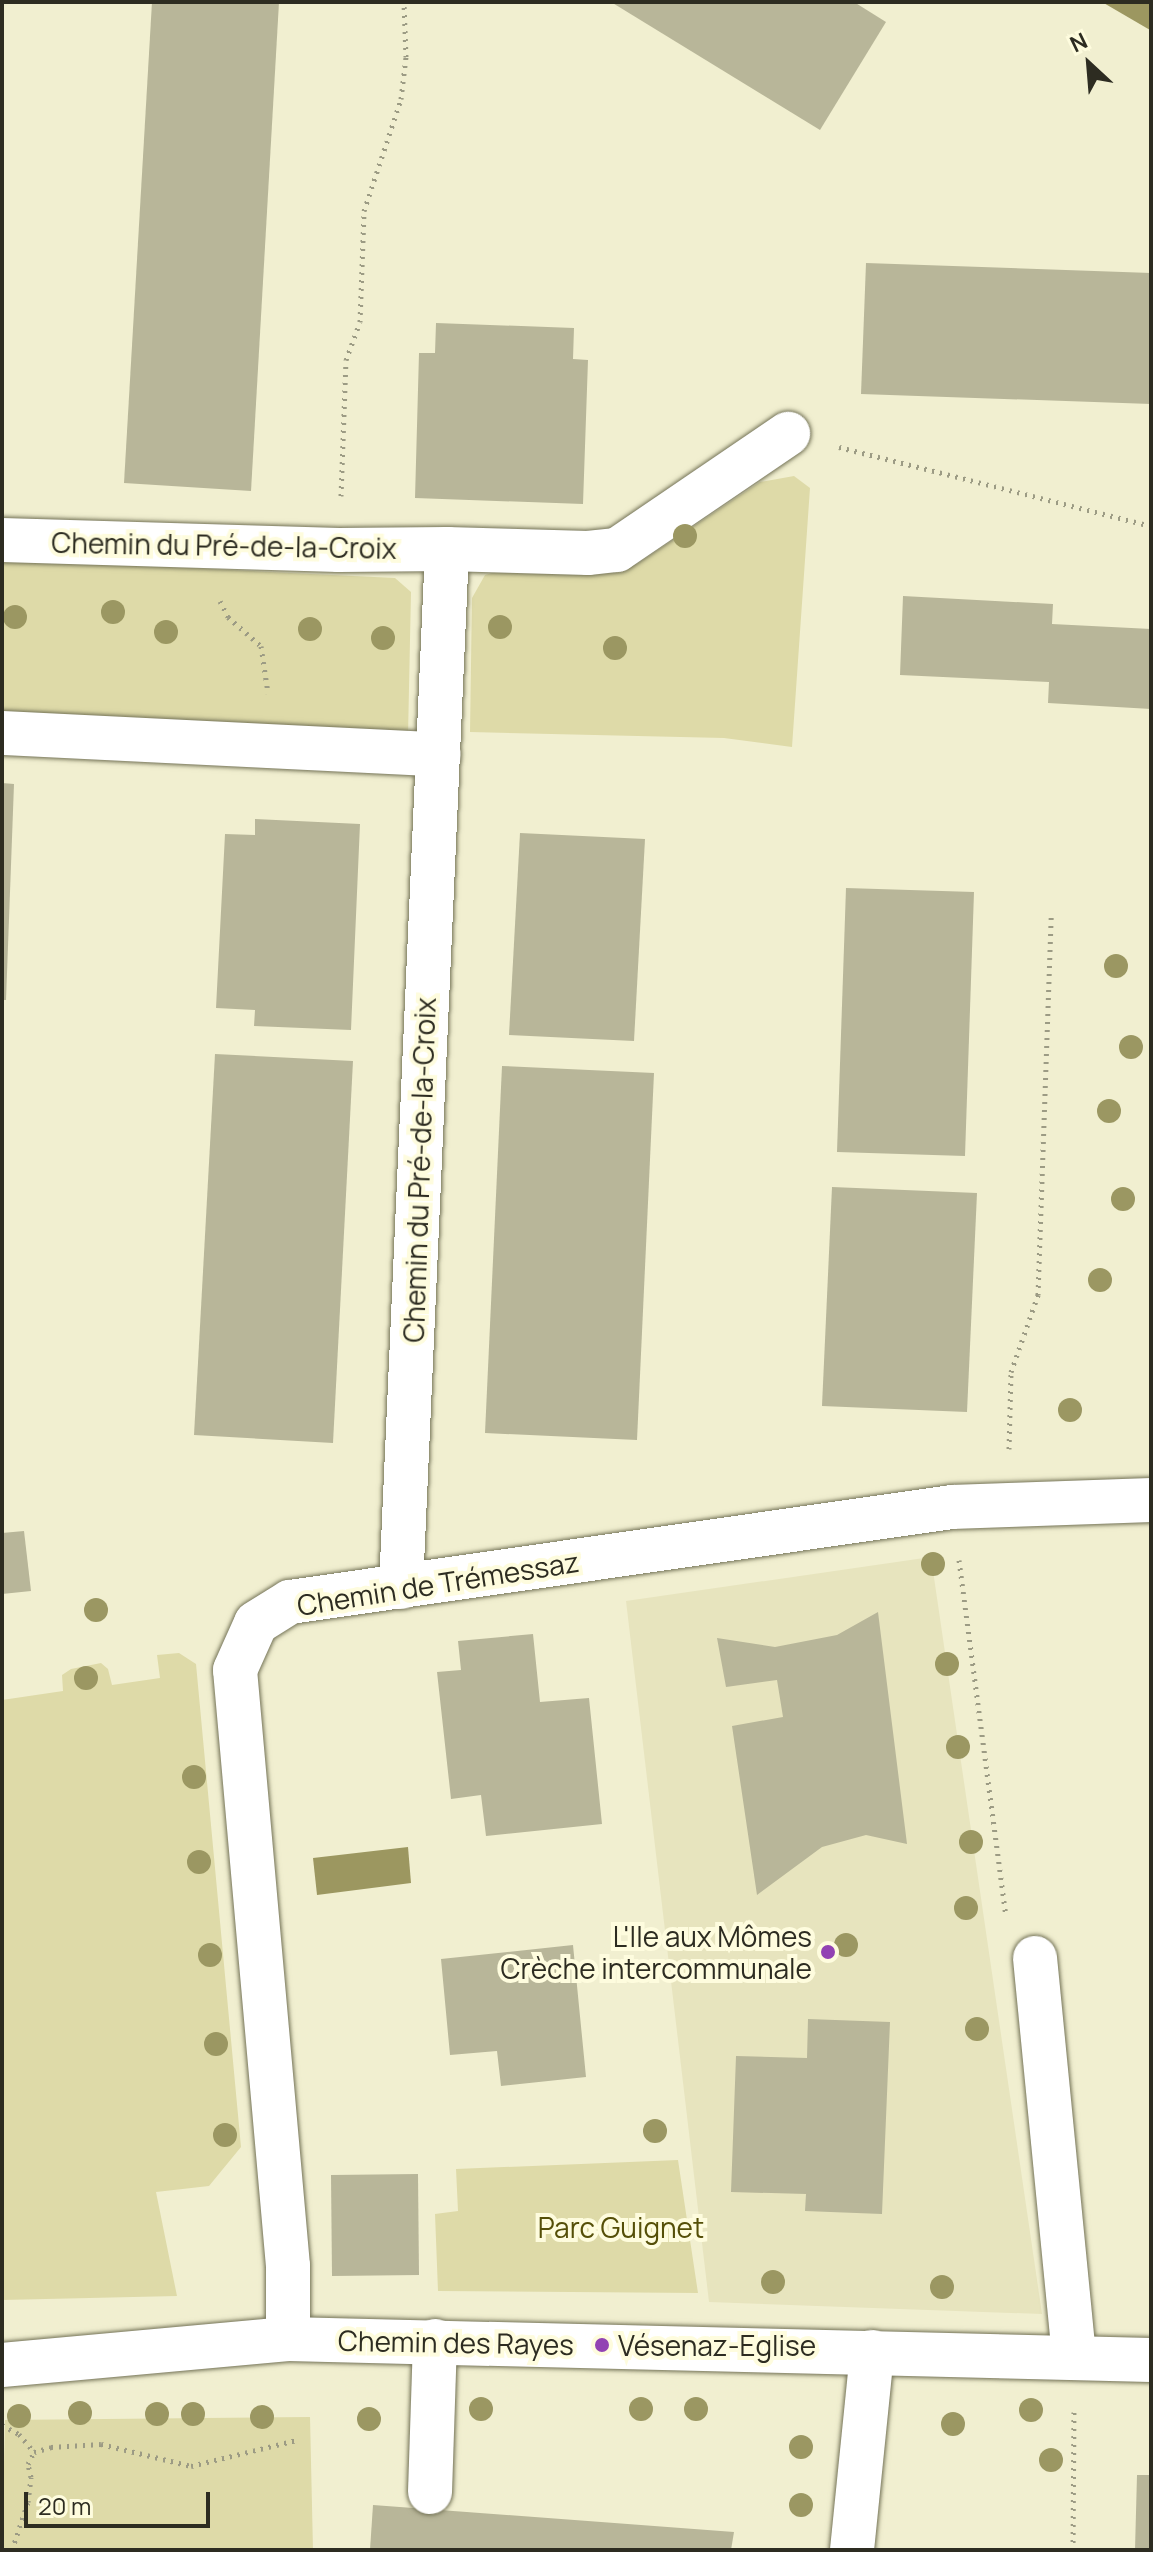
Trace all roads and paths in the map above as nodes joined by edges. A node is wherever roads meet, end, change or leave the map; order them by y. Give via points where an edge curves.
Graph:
1 (404, 2) edge
2 (788, 434) joint
3 (1151, 526) edge
4 (2, 540) edge
5 (222, 545) junction
6 (447, 549) junction
7 (339, 550) junction
8 (2, 733) edge
9 (259, 745) junction
10 (438, 754) junction
11 (1051, 917) dead end
12 (1151, 1500) edge
13 (1000, 1505) junction
14 (952, 1507) junction
15 (401, 1587) junction
16 (1035, 1958) joint
17 (288, 2339) junction
18 (435, 2341) junction
19 (872, 2352) junction
20 (1074, 2355) junction
21 (1151, 2360) edge
22 (2, 2365) edge
23 (2, 2425) edge
24 (297, 2440) dead end
25 (34, 2452) junction
26 (430, 2492) dead end
27 (12, 2550) edge
28 (852, 2550) edge
29 (1073, 2550) edge

1 - 7 path via 401,99 364,211 360,322 346,360
2 - 3 path
2 - 6 street, Chemin du Pré-de-la-Croix via 617,550
4 - 5 street, Chemin du Pré-de-la-Croix
5 - 7 street, Chemin du Pré-de-la-Croix
5 - 9 path via 220,606 261,646 266,661 267,718
6 - 7 street, Chemin du Pré-de-la-Croix
6 - 10 street, Chemin du Pré-de-la-Croix
8 - 9 street
9 - 10 street
10 - 15 street, Chemin du Pré-de-la-Croix
11 - 13 path via 1038,1295 1011,1372 1012,1436
12 - 13 street, Chemin de Trémessaz
13 - 14 street, Chemin de Trémessaz
14 - 15 street, Chemin de Trémessaz
14 - 16 path via 1009,1940
15 - 17 street, Chemin de Trémessaz via 290,1602 256,1623 235,1670 288,2266
16 - 20 street
17 - 18 street, Chemin des Rayes
17 - 22 street, Chemin des Rayes
18 - 19 street, Chemin des Rayes
18 - 26 street
19 - 20 street, Chemin des Rayes
19 - 28 street
20 - 21 street, Chemin des Rayes
20 - 29 path
23 - 25 path via 19,2434
24 - 25 path via 191,2466 101,2444
25 - 27 path via 28,2464 28,2502

